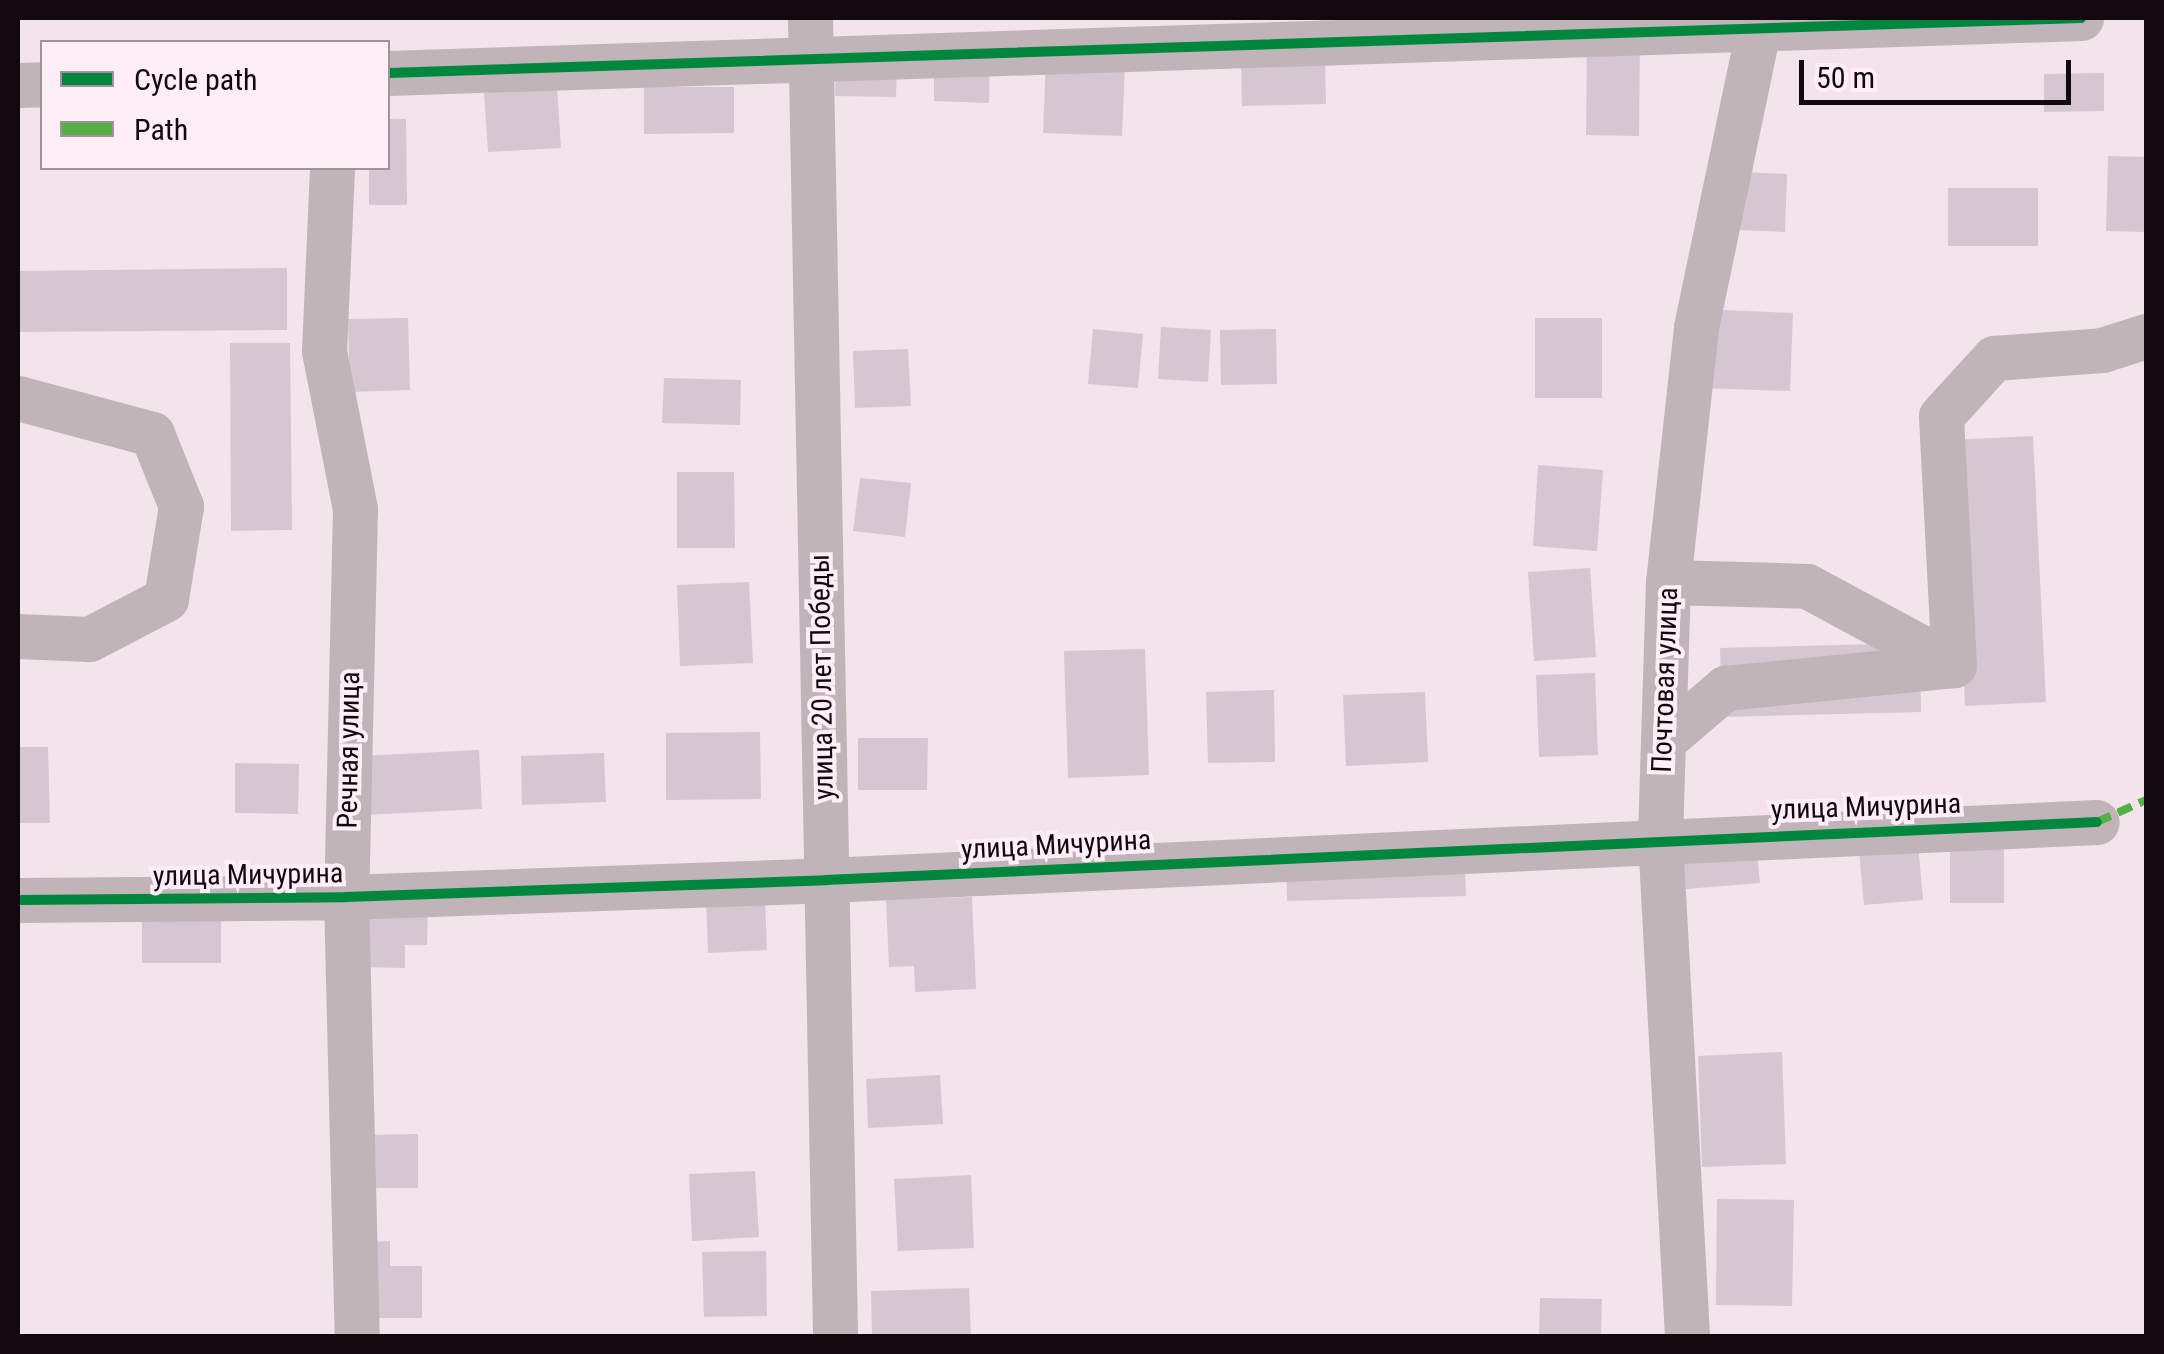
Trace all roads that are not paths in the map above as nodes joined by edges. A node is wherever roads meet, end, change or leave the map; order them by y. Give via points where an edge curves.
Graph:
1 (2081, 18) edge
2 (1324, 29) edge
3 (1758, 31) junction
4 (811, 36) edge
5 (390, 72) edge
6 (332, 170) edge
7 (2146, 336) edge
8 (18, 398) edge
9 (1668, 582) junction
10 (18, 636) edge
11 (1954, 665) junction
12 (1663, 741) junction
13 (2097, 822) dead end
14 (1660, 837) junction
15 (826, 880) junction
16 (346, 897) junction
17 (18, 900) edge
18 (357, 1336) edge
19 (835, 1336) edge
20 (1687, 1336) edge

1 - 3 street
2 - 3 street
2 - 4 street
3 - 9 street, Почтовая улица via 1696,327
4 - 5 street
4 - 15 street, улица 20 лет Победы
6 - 16 street, Речная улица via 324,351 355,509
7 - 11 street via 2102,350 1994,358 1941,416
8 - 10 street via 152,434 180,506 166,600 89,640
9 - 11 street via 1808,586
9 - 12 street, Почтовая улица
11 - 12 street via 1724,688
12 - 14 street, Почтовая улица
13 - 14 street, улица Мичурина
14 - 15 street, улица Мичурина
14 - 20 street, Почтовая улица
15 - 16 street, улица Мичурина
15 - 19 street, улица 20 лет Победы
16 - 17 street, улица Мичурина
16 - 18 street, Речная улица

